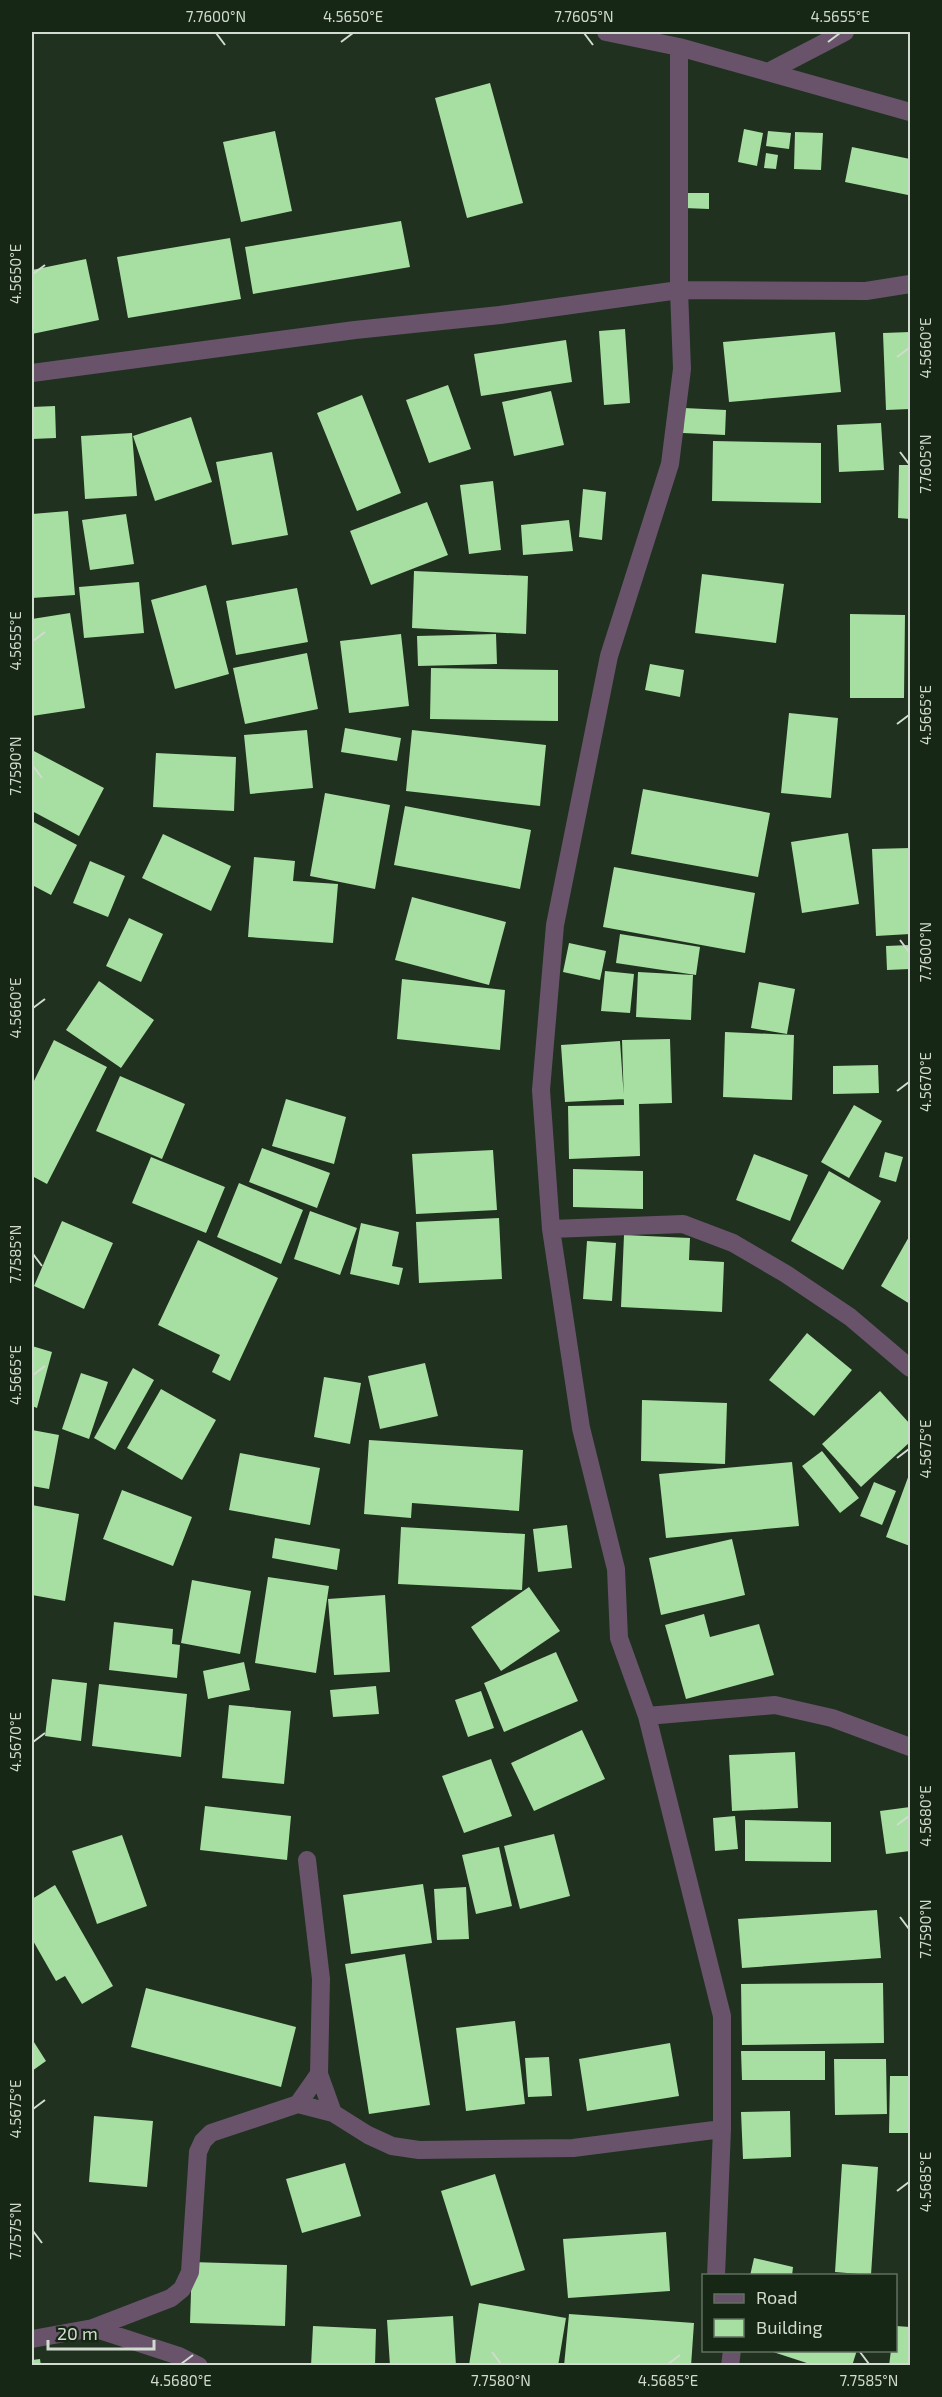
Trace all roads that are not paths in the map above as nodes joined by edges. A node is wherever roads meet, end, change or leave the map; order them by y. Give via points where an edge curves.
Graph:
1 (606, 32) edge
2 (845, 32) edge
3 (679, 47) junction
4 (768, 72) junction
5 (910, 112) edge
6 (910, 284) edge
7 (679, 290) junction
8 (32, 373) edge
9 (551, 1229) junction
10 (910, 1368) edge
11 (647, 1716) junction
12 (910, 1747) edge
13 (307, 1860) dead end
14 (319, 2074) junction
15 (298, 2104) junction
16 (333, 2113) junction
17 (722, 2129) junction
18 (716, 2274) edge
19 (93, 2328) junction
20 (32, 2338) edge
21 (199, 2366) edge

1 - 3 street
2 - 4 street
3 - 4 street
3 - 7 street
4 - 5 street
6 - 7 street via 866,291
7 - 8 street
7 - 9 street via 682,369 670,464 609,656 555,925 541,1090
9 - 10 street via 683,1224 733,1243 850,1317
9 - 11 street via 581,1428 616,1569 619,1638
11 - 12 street via 775,1705 832,1718
11 - 17 street via 722,2016
13 - 14 street via 321,1979
14 - 15 street
14 - 16 street
15 - 16 street
15 - 19 street via 211,2133 203,2141 198,2152 190,2272 182,2289 171,2298
16 - 17 street via 392,2146 419,2150 573,2148
17 - 18 street
19 - 20 street
19 - 21 street

